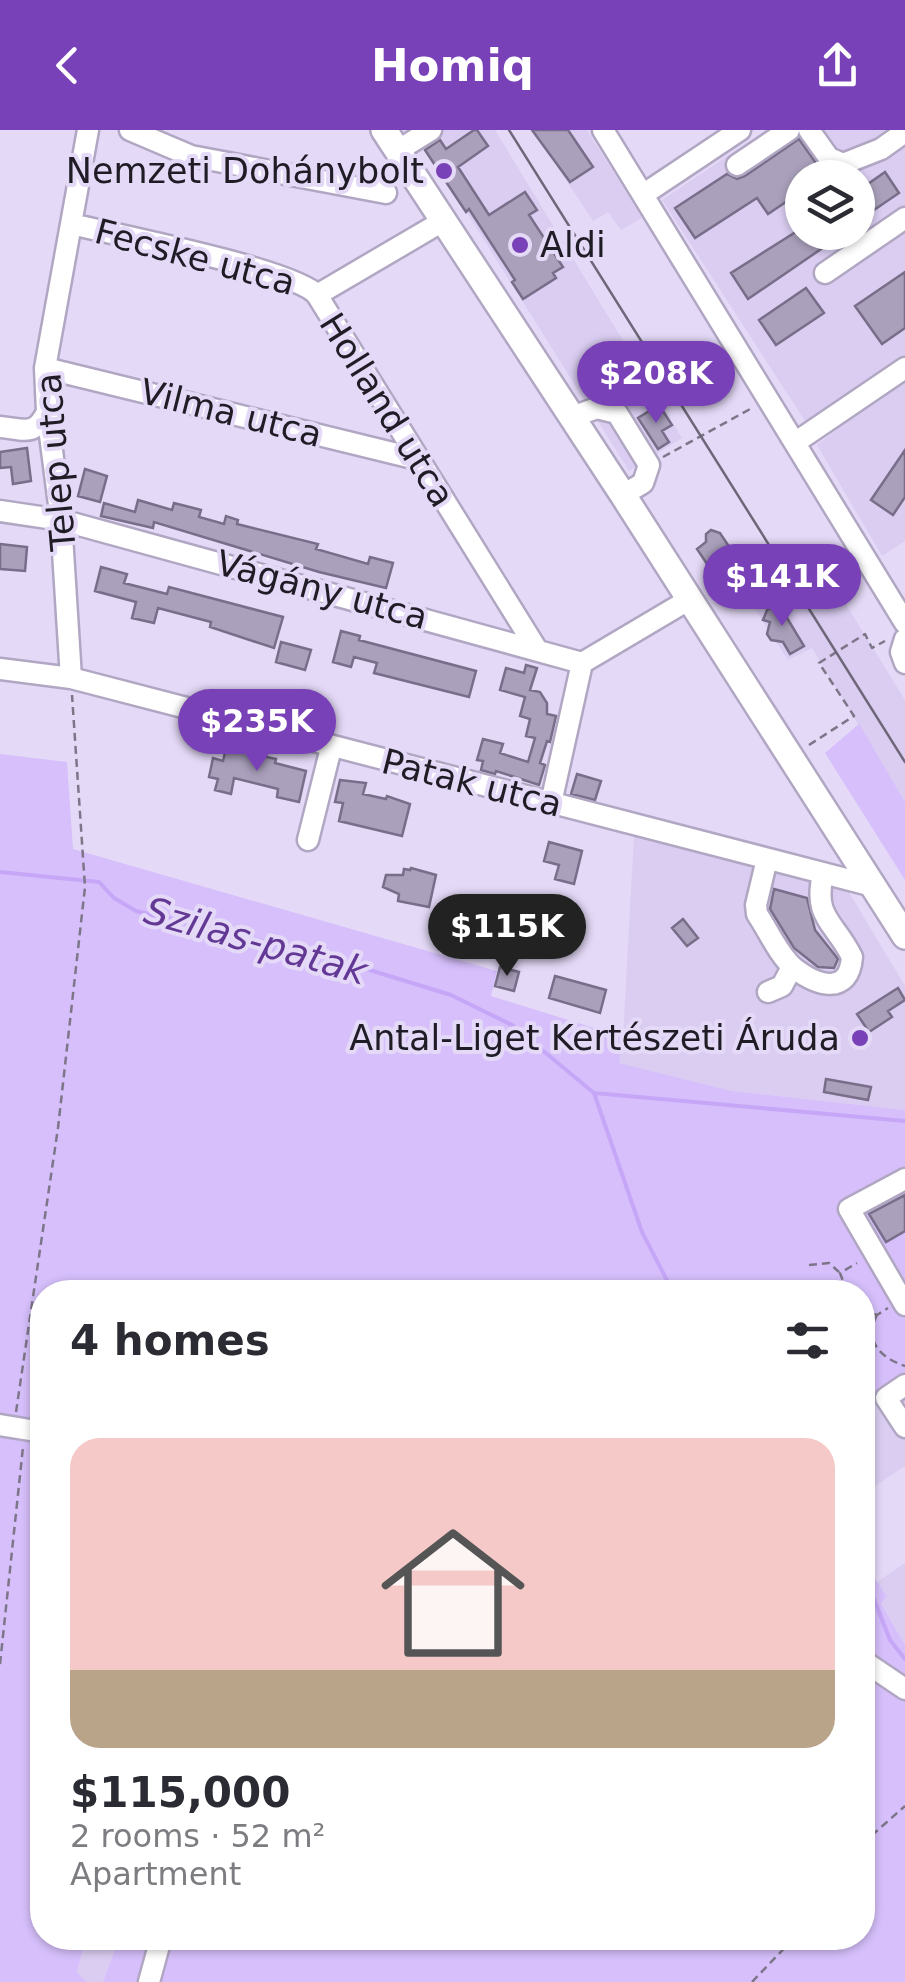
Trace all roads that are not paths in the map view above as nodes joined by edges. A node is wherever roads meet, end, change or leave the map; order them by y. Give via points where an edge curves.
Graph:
1 (88, 130) edge
2 (130, 130) edge
3 (432, 130) edge
4 (603, 130) edge
5 (740, 130) edge
6 (789, 130) edge
7 (809, 130) edge
8 (905, 132) edge
9 (391, 141) edge
10 (737, 164) dead end
11 (386, 193) dead end
12 (644, 194) junction
13 (905, 218) edge
14 (443, 221) junction
15 (71, 224) junction
16 (825, 273) dead end
17 (316, 295) junction
18 (45, 368) junction
19 (905, 368) edge
20 (47, 412) junction
21 (572, 417) junction
22 (0, 427) edge
23 (810, 435) junction
24 (416, 458) junction
25 (623, 495) junction
26 (0, 511) edge
27 (62, 520) junction
28 (690, 598) junction
29 (905, 623) edge
30 (897, 639) edge
31 (536, 648) junction
32 (582, 662) junction
33 (905, 663) edge
34 (0, 669) edge
35 (71, 678) junction
36 (330, 748) junction
37 (550, 803) junction
38 (308, 840) dead end
39 (767, 859) junction
40 (823, 874) junction
41 (873, 886) junction
42 (905, 936) edge
43 (792, 967) junction
44 (768, 992) dead end
45 (905, 1179) edge
46 (903, 1302) edge
47 (905, 1385) edge
48 (905, 1427) edge
49 (875, 1669) edge
50 (905, 1689) edge
51 (158, 1950) edge
52 (148, 1982) edge

1 - 15 street, Telep utca
2 - 11 street via 191,156
3 - 9 street
4 - 12 street
5 - 12 street
6 - 10 street
7 - 8 street via 829,158 843,164
9 - 14 main road
12 - 23 street via 730,341
13 - 16 street
14 - 17 street, Holland utca
14 - 21 main road
15 - 17 street, Fecske utca via 268,272
15 - 18 street, Telep utca
17 - 24 street, Holland utca
18 - 20 street, Telep utca
18 - 24 street, Vilma utca
19 - 23 street
20 - 22 street via 34,430
20 - 27 street, Telep utca
21 - 25 main road
21 - 25 street via 596,408 617,412 649,465 642,483
23 - 29 street
24 - 31 street, Holland utca
25 - 28 main road
26 - 27 street, Vágány utca
27 - 31 street, Vágány utca
27 - 35 street, Telep utca
28 - 32 street
28 - 41 main road
30 - 33 street
31 - 32 street, Vágány utca
32 - 37 street
34 - 35 street, Patak utca
35 - 36 street, Patak utca
36 - 37 street, Patak utca
36 - 38 street
37 - 39 street, Patak utca
39 - 40 street, Patak utca
39 - 43 street via 757,914
40 - 41 street, Patak utca
40 - 43 street via 824,919 848,950 851,966 835,985
41 - 42 main road
43 - 44 street via 782,986
45 - 46 street via 849,1209
47 - 48 street via 886,1398
49 - 50 street
51 - 52 street

